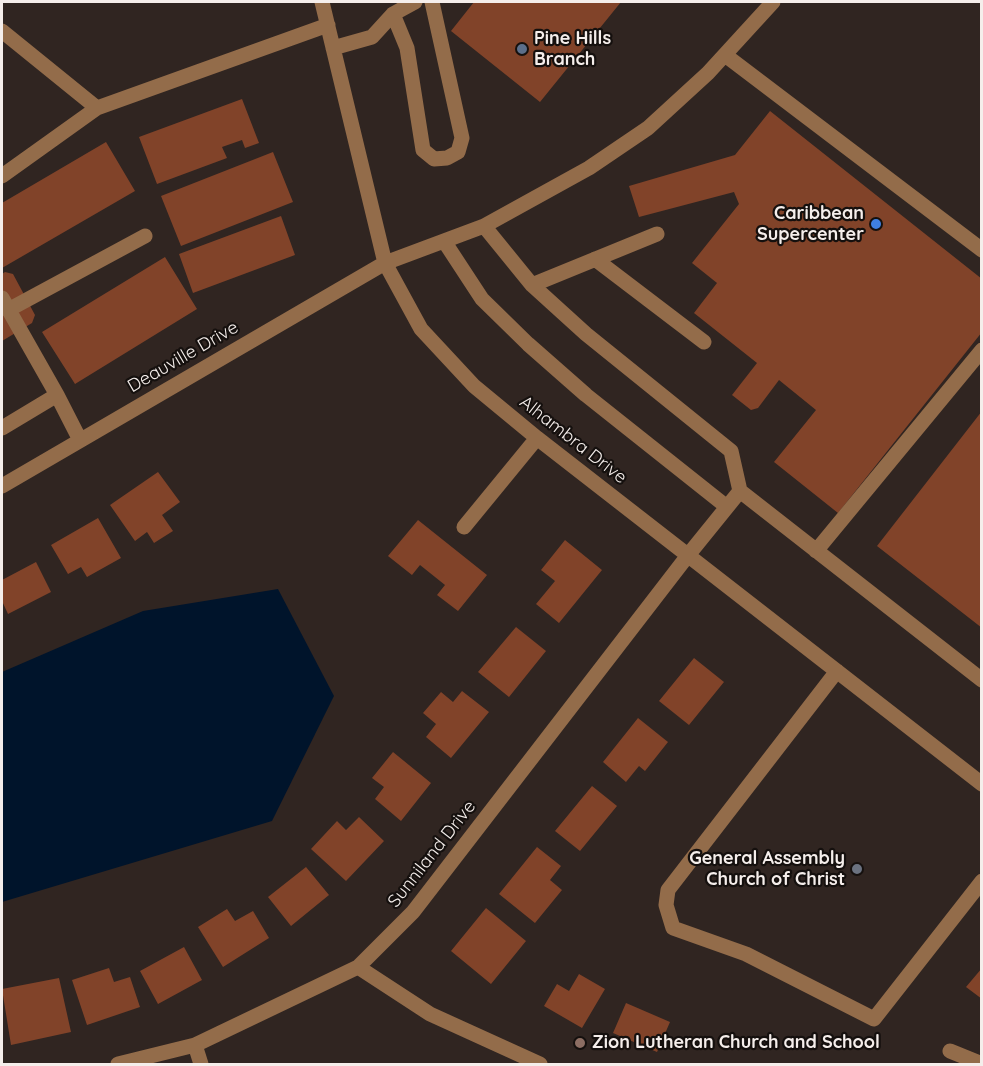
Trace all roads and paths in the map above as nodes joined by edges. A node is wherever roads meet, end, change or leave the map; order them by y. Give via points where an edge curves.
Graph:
1 (322, 2) edge
2 (415, 2) edge
3 (432, 2) edge
4 (768, 3) edge
5 (393, 14) junction
6 (328, 25) junction
7 (2, 32) edge
8 (333, 48) junction
9 (725, 55) junction
10 (97, 108) junction
11 (2, 177) edge
12 (484, 226) junction
13 (657, 234) dead end
14 (145, 236) dead end
15 (444, 241) junction
16 (981, 250) edge
17 (594, 259) junction
18 (385, 263) junction
19 (532, 285) junction
20 (5, 304) edge
21 (704, 342) dead end
22 (981, 350) edge
23 (57, 395) junction
24 (2, 428) edge
25 (537, 438) junction
26 (80, 440) junction
27 (2, 486) edge
28 (740, 491) junction
29 (727, 507) junction
30 (464, 527) dead end
31 (816, 551) junction
32 (688, 554) junction
33 (837, 671) junction
34 (981, 680) edge
35 (981, 784) edge
36 (981, 881) edge
37 (358, 967) junction
38 (195, 1045) junction
39 (950, 1051) dead end
40 (981, 1064) edge
41 (118, 1065) edge
42 (201, 1065) edge
43 (540, 1065) edge

1 - 6 street, Alhambra Drive
2 - 5 street
3 - 5 street via 462,138 458,152 447,158 434,159 423,150 407,48
4 - 9 street, Deauville Drive
5 - 8 street via 372,37
6 - 8 street, Alhambra Drive
6 - 10 street
7 - 10 street
8 - 18 street, Alhambra Drive
9 - 12 street, Deauville Drive via 648,128 589,168
9 - 16 street
10 - 11 street
12 - 15 street, Deauville Drive
12 - 19 street
13 - 17 street
14 - 20 street
15 - 18 street, Deauville Drive
15 - 29 street via 482,299 528,344
17 - 19 street
17 - 21 street
18 - 25 street, Alhambra Drive via 421,328 474,386
18 - 26 street, Deauville Drive
19 - 28 street via 586,334 732,451
20 - 23 street
22 - 31 street
23 - 24 street
23 - 26 street
25 - 30 street
25 - 32 street, Alhambra Drive
26 - 27 street, Deauville Drive
28 - 29 street, Sunniland Drive
28 - 31 street
29 - 32 street, Sunniland Drive
31 - 34 street
32 - 33 street, Alhambra Drive
32 - 37 street, Sunniland Drive via 413,912
33 - 35 street, Alhambra Drive
33 - 36 street via 668,890 666,905 673,928 746,954 874,1019
37 - 38 street, Sunniland Drive
37 - 43 street via 430,1014
38 - 41 street, Sunniland Drive
38 - 42 street
39 - 40 street

